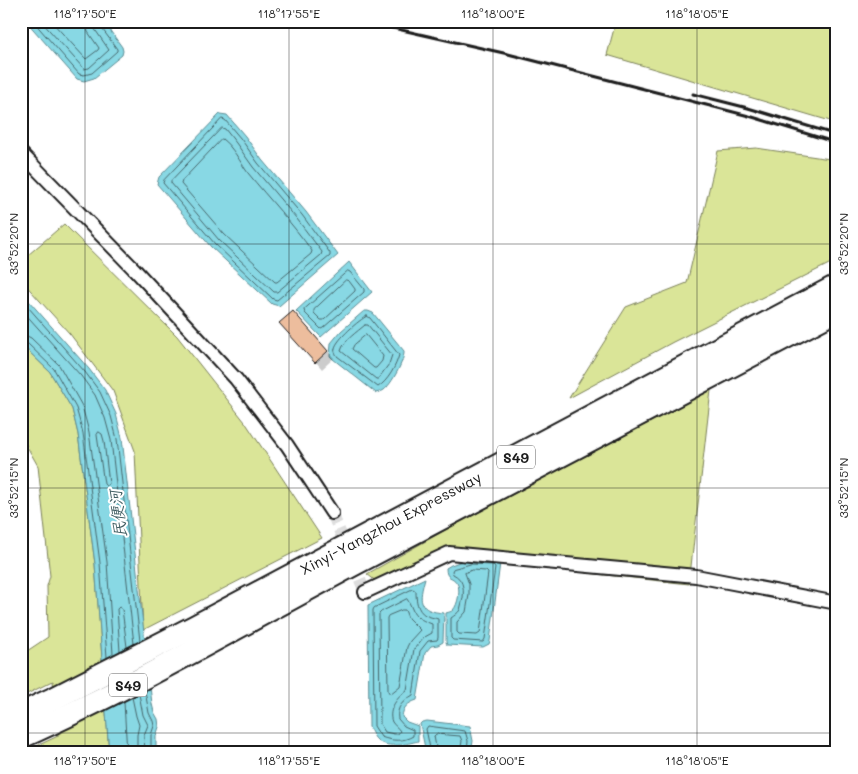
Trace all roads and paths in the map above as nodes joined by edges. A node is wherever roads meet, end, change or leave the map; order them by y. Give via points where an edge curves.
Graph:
1 (21, 153) edge
2 (837, 286) edge
3 (837, 310) edge
4 (332, 513) tunnel mouth
5 (365, 592) dead end
6 (837, 603) edge
7 (197, 638) junction
8 (21, 714) edge
9 (21, 737) edge

1 - 4 street via 236,379 287,445
2 - 7 highway, Xinyi-Yangzhou Expressway / S49
3 - 7 highway, Xinyi-Yangzhou Expressway / S49 via 353,565
5 - 6 street via 449,553 696,576
7 - 8 highway, Xinyi-Yangzhou Expressway / S49
7 - 9 highway, Xinyi-Yangzhou Expressway / S49 via 57,721

